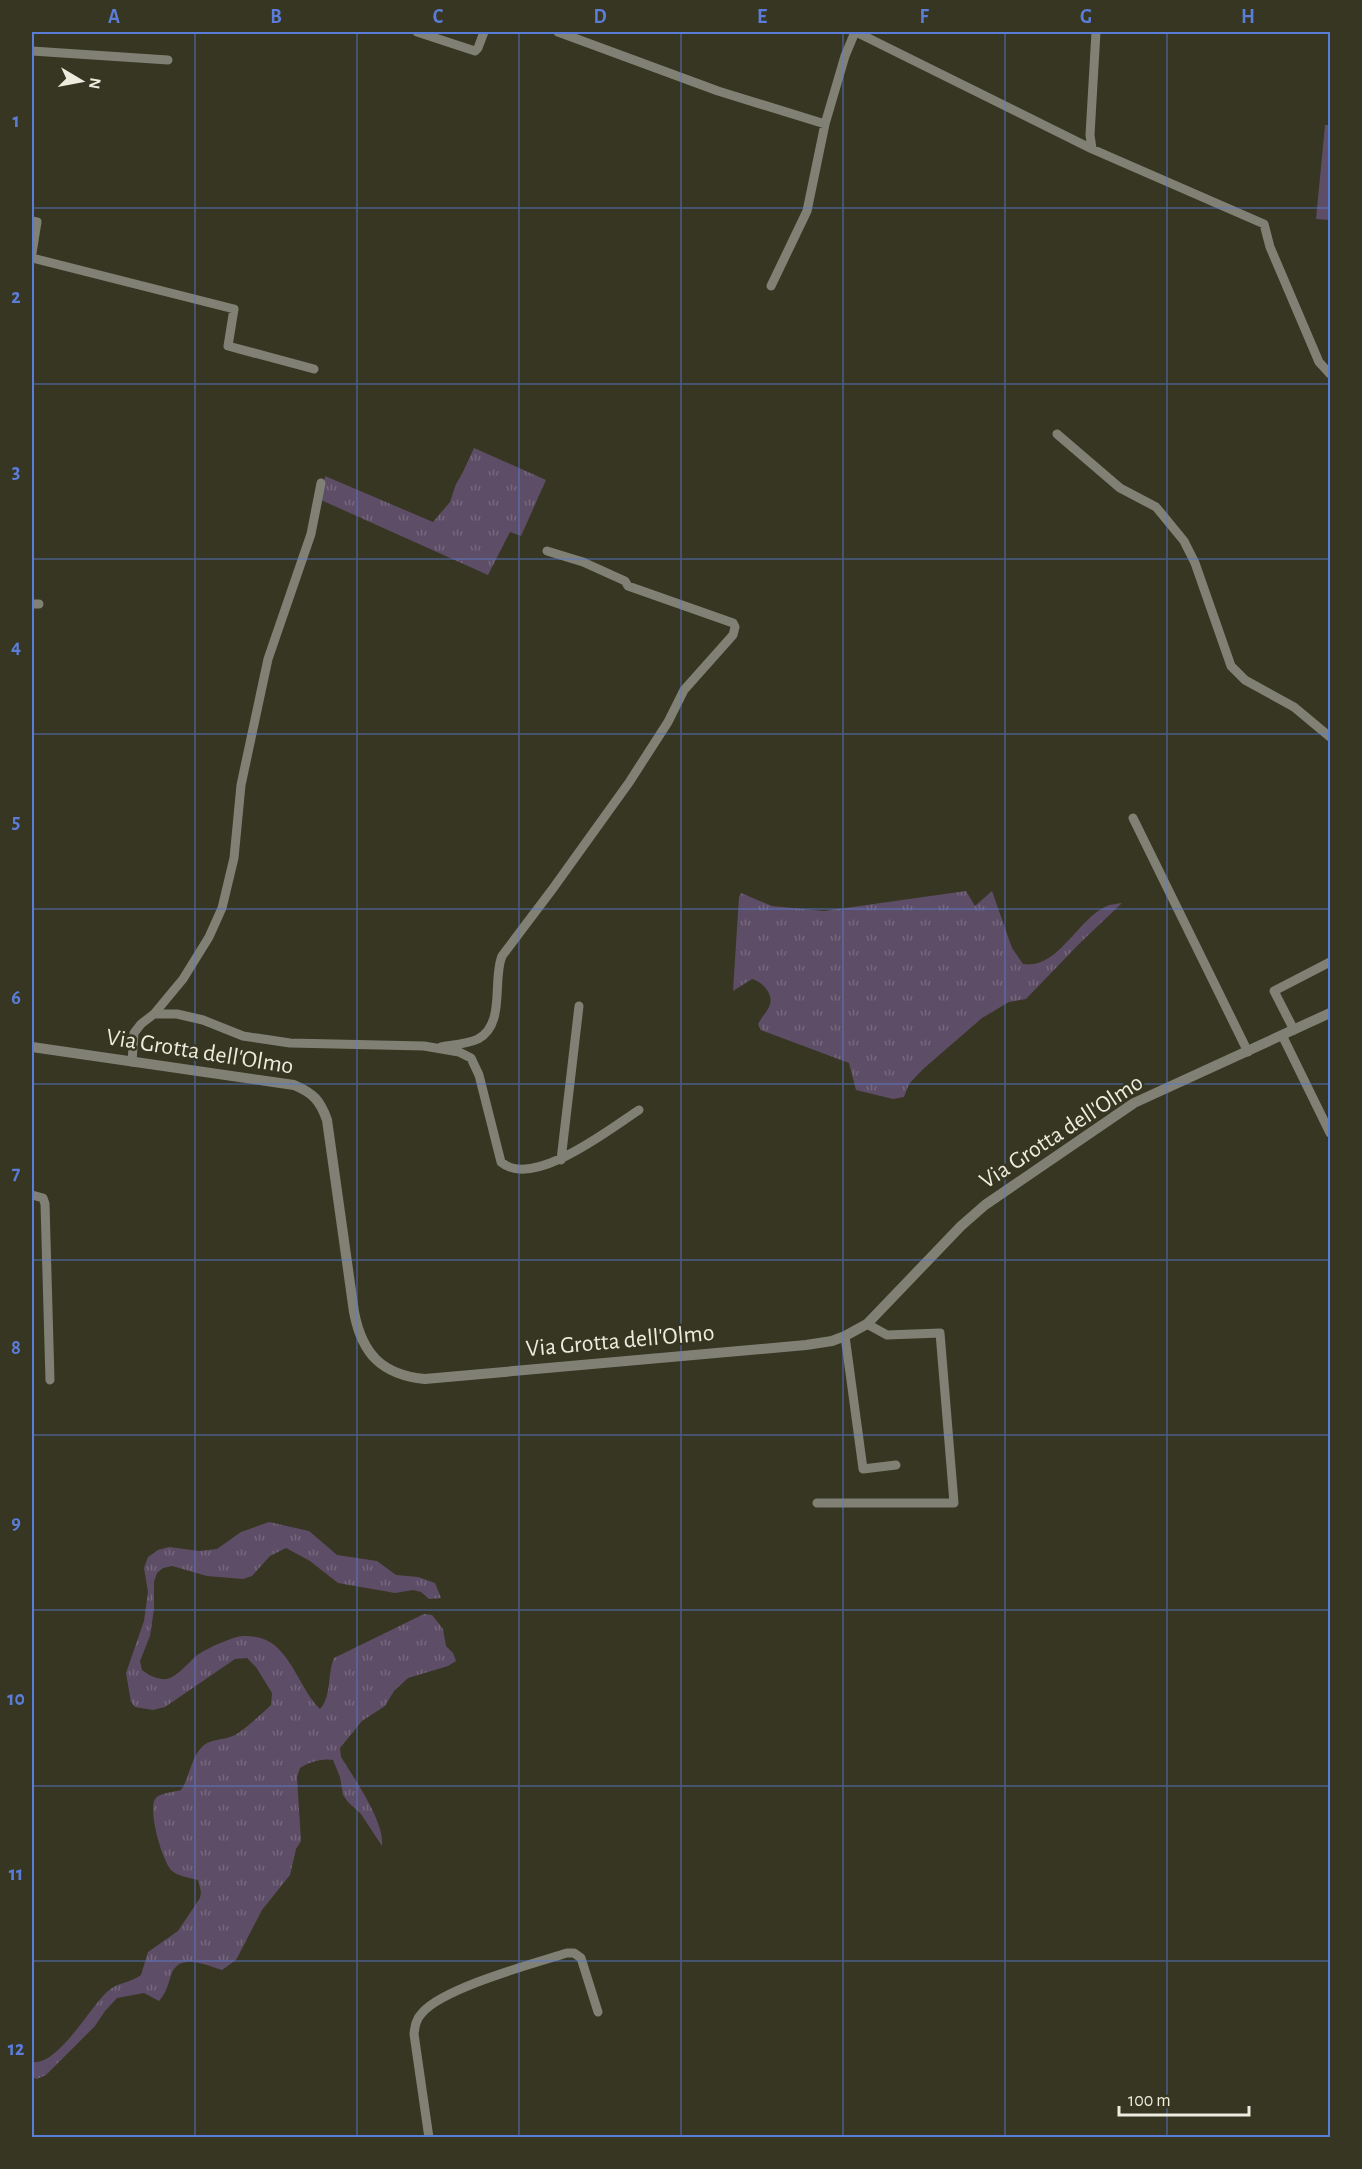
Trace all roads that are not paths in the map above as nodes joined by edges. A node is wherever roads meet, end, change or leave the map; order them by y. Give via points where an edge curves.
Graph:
1 (417, 32) edge
2 (484, 32) edge
3 (558, 32) edge
4 (856, 32) edge
5 (1096, 32) edge
6 (32, 51) edge
7 (168, 60) dead end
8 (825, 124) junction
9 (1092, 149) junction
10 (32, 221) edge
11 (32, 253) edge
12 (32, 258) edge
13 (771, 286) dead end
14 (314, 369) dead end
15 (1330, 374) edge
16 (1057, 434) dead end
17 (321, 483) dead end
18 (547, 551) dead end
19 (1330, 737) edge
20 (1133, 818) dead end
21 (1330, 962) edge
22 (579, 1006) dead end
23 (1330, 1012) edge
24 (154, 1014) junction
25 (1294, 1030) junction
26 (1282, 1035) junction
27 (32, 1047) edge
28 (441, 1047) junction
29 (1248, 1052) junction
30 (132, 1062) junction
31 (639, 1110) dead end
32 (1330, 1132) edge
33 (561, 1160) junction
34 (32, 1195) edge
35 (867, 1324) junction
36 (845, 1336) junction
37 (50, 1380) dead end
38 (896, 1466) dead end
39 (817, 1503) dead end
40 (598, 2012) dead end
41 (429, 2138) edge

1 - 2 street via 471,51 478,48
3 - 8 street via 718,91
4 - 8 street
4 - 9 street
5 - 9 street
6 - 7 street
8 - 13 street via 807,211
9 - 15 street via 1264,224 1318,362
10 - 11 street via 37,222
12 - 14 street via 234,309 228,346
16 - 19 street via 1120,488 1156,507 1184,541 1231,666 1245,680 1294,706
17 - 24 street, Via Grotta dell'Olmo via 311,534 268,659 241,785 234,858 222,908 183,979
18 - 28 street via 735,627 733,635 684,690 630,781 502,956 498,964 496,1006 488,1029 476,1040
20 - 29 street
21 - 25 street via 1274,991
22 - 33 street
23 - 25 street, Via Grotta dell'Olmo
24 - 28 street, Via Grotta dell'Olmo via 177,1014 243,1036 290,1043
24 - 30 street via 134,1033
25 - 26 street, Via Grotta dell'Olmo
26 - 29 street, Via Grotta dell'Olmo
26 - 32 street
27 - 30 street, Via Grotta dell'Olmo
28 - 33 street via 471,1058 480,1075 495,1148 505,1166 530,1168
29 - 35 street, Via Grotta dell'Olmo via 1134,1103 985,1205
30 - 36 street, Via Grotta dell'Olmo via 294,1085 322,1104 357,1328 375,1359 406,1377 425,1379 806,1345
31 - 33 street
34 - 37 street via 39,1195 45,1204
35 - 36 street, Via Grotta dell'Olmo
35 - 39 street via 887,1335 940,1333 954,1503
36 - 38 street via 862,1469
40 - 41 street via 580,1958 574,1953 453,1992 429,2006 416,2022 414,2034

